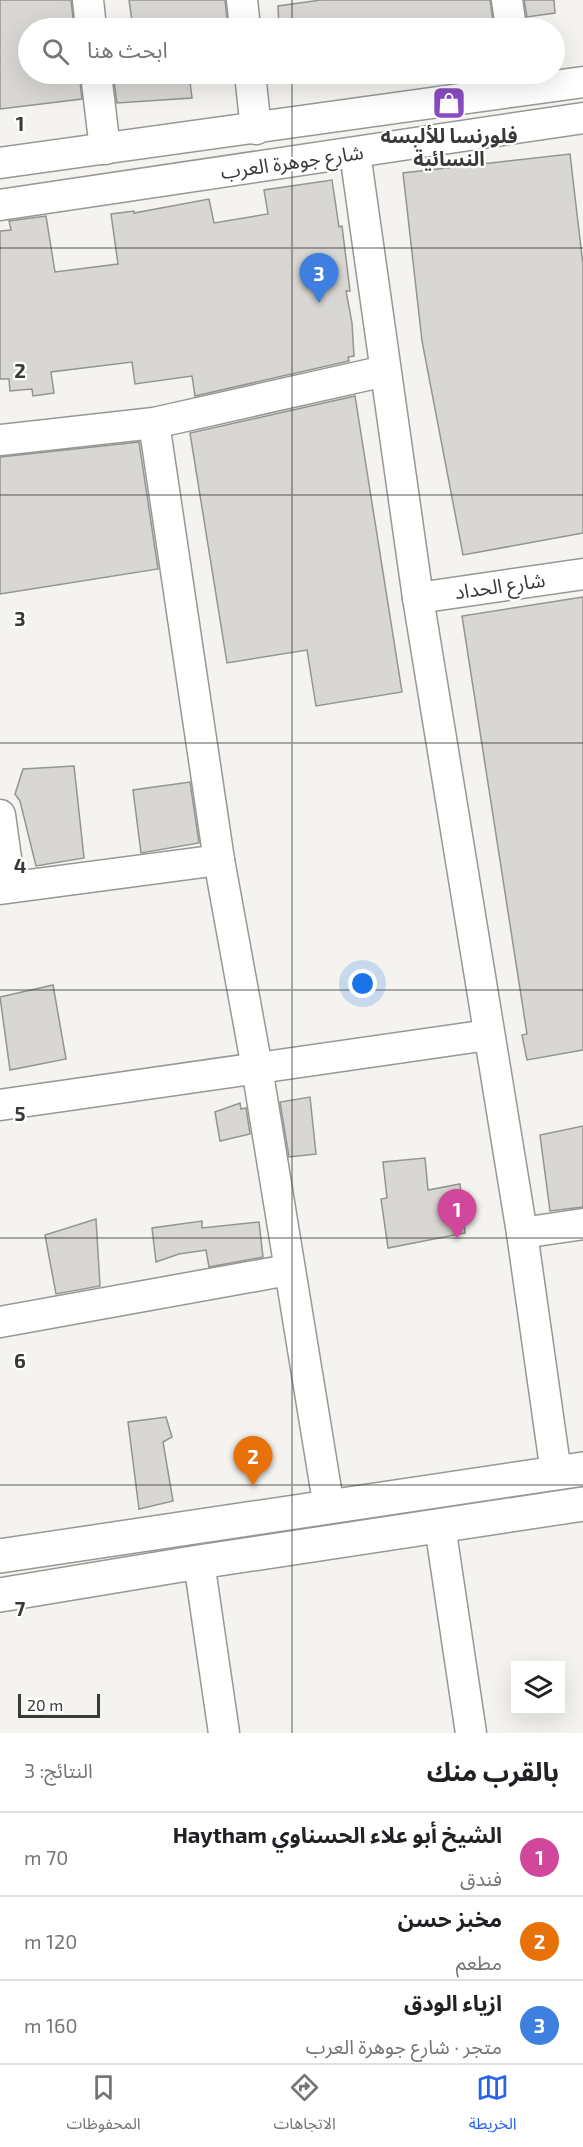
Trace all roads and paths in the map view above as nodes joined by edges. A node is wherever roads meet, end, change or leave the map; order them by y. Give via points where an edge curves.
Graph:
1 (88, 0) edge
2 (242, 0) edge
3 (507, 0) edge
4 (90, 18) edge
5 (244, 18) edge
6 (510, 18) edge
7 (565, 82) edge
8 (583, 82) edge
9 (97, 84) edge
10 (251, 84) edge
11 (506, 84) edge
12 (583, 118) edge
13 (256, 129) junction
14 (105, 149) junction
15 (355, 153) junction
16 (0, 163) edge
17 (0, 205) edge
18 (385, 371) junction
19 (154, 423) junction
20 (0, 440) edge
21 (583, 574) edge
22 (418, 598) junction
23 (0, 815) edge
24 (219, 860) junction
25 (5, 888) edge
26 (488, 1035) junction
27 (257, 1068) junction
28 (0, 1105) edge
29 (583, 1224) edge
30 (522, 1233) junction
31 (288, 1270) junction
32 (0, 1322) edge
33 (570, 1471) edge
34 (583, 1504) edge
35 (329, 1508) junction
36 (440, 1526) junction
37 (0, 1556) edge
38 (199, 1562) junction
39 (0, 1595) edge
40 (224, 1733) edge
41 (471, 1733) edge

1 - 4 street
2 - 5 street
3 - 6 street
7 - 8 street, شارع جوهرة العرب
9 - 14 street
10 - 13 street
11 - 13 street, شارع جوهرة العرب
12 - 15 street, شارع جوهرة العرب
13 - 14 street, شارع جوهرة العرب
14 - 16 street, شارع جوهرة العرب
15 - 17 street, شارع جوهرة العرب
15 - 18 street
18 - 19 street
18 - 22 street
19 - 20 street
19 - 24 street
21 - 22 street, شارع الحداد
22 - 26 street
23 - 25 street
24 - 25 street
24 - 27 street
26 - 27 street
26 - 30 street
27 - 28 street
27 - 31 street
29 - 30 street
30 - 33 street
31 - 32 street
31 - 35 street
33 - 35 street
34 - 36 street
35 - 37 street
36 - 38 street
36 - 41 street
38 - 39 street
38 - 40 street

